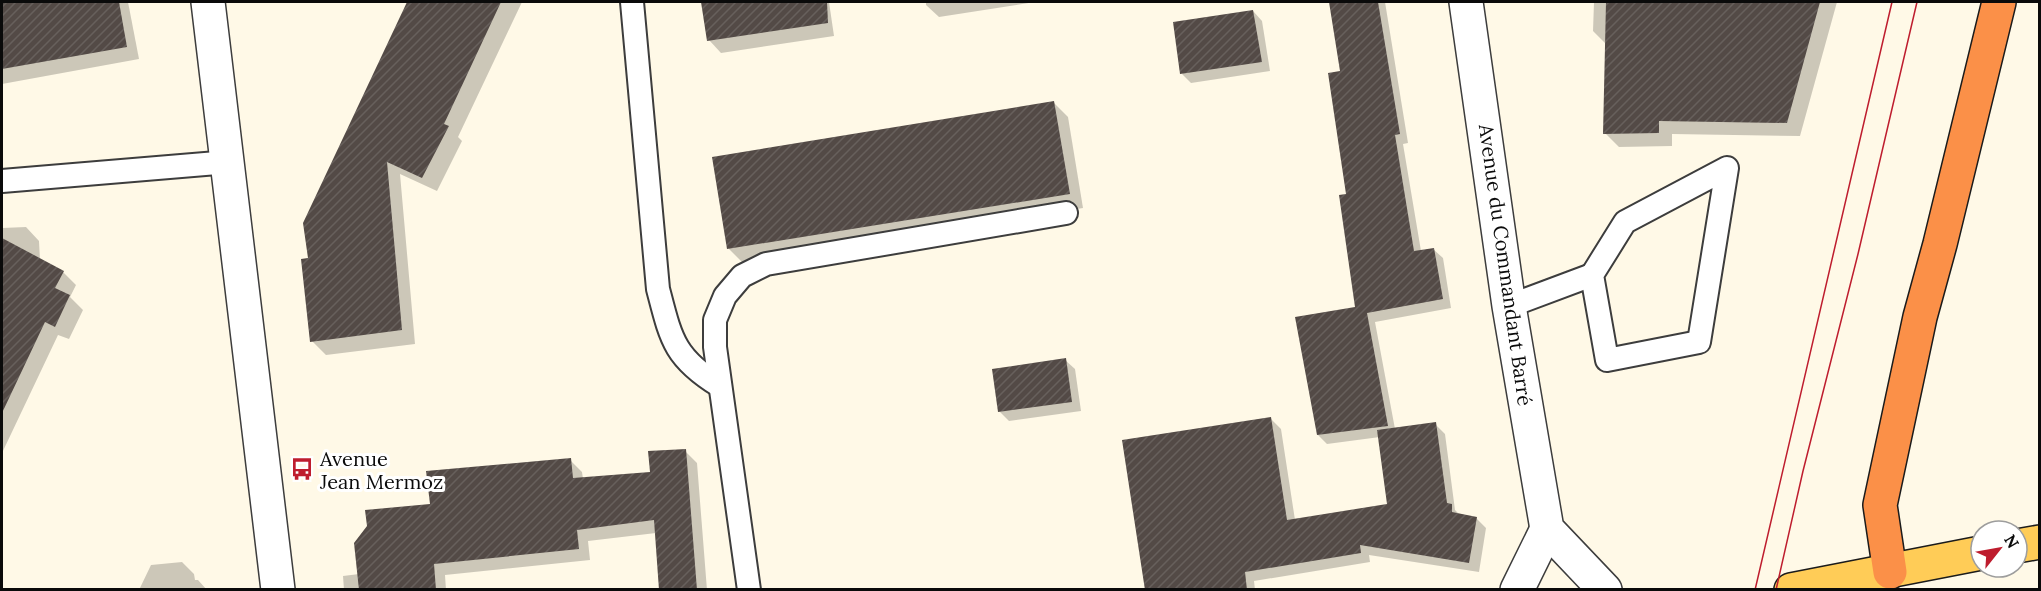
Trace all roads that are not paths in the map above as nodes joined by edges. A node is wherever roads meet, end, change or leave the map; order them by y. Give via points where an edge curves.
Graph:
1 (208, 2) edge
2 (632, 2) edge
3 (1466, 2) edge
4 (1999, 2) edge
5 (229, 162) junction
6 (2, 181) edge
7 (1066, 213) dead end
8 (1592, 275) junction
9 (1509, 306) junction
10 (720, 386) junction
11 (1547, 529) junction
12 (1966, 556) edge
13 (1886, 581) edge
14 (278, 590) edge
15 (749, 590) edge
16 (1517, 590) edge
17 (1605, 590) edge
18 (1791, 590) edge

1 - 5 street
2 - 10 lane via 658,289 670,334 682,356 698,373
3 - 9 street, Avenue du Commandant Barré
4 - 13 highway via 1920,317 1880,506
5 - 6 lane
5 - 14 street
7 - 10 lane via 766,264 742,276 725,296 715,320
8 - 8 lane via 1607,360 1699,342 1727,168 1625,222
8 - 9 lane
9 - 11 street, Avenue du Commandant Barré
10 - 15 lane
11 - 16 street
11 - 17 street
12 - 13 main road
13 - 18 main road

